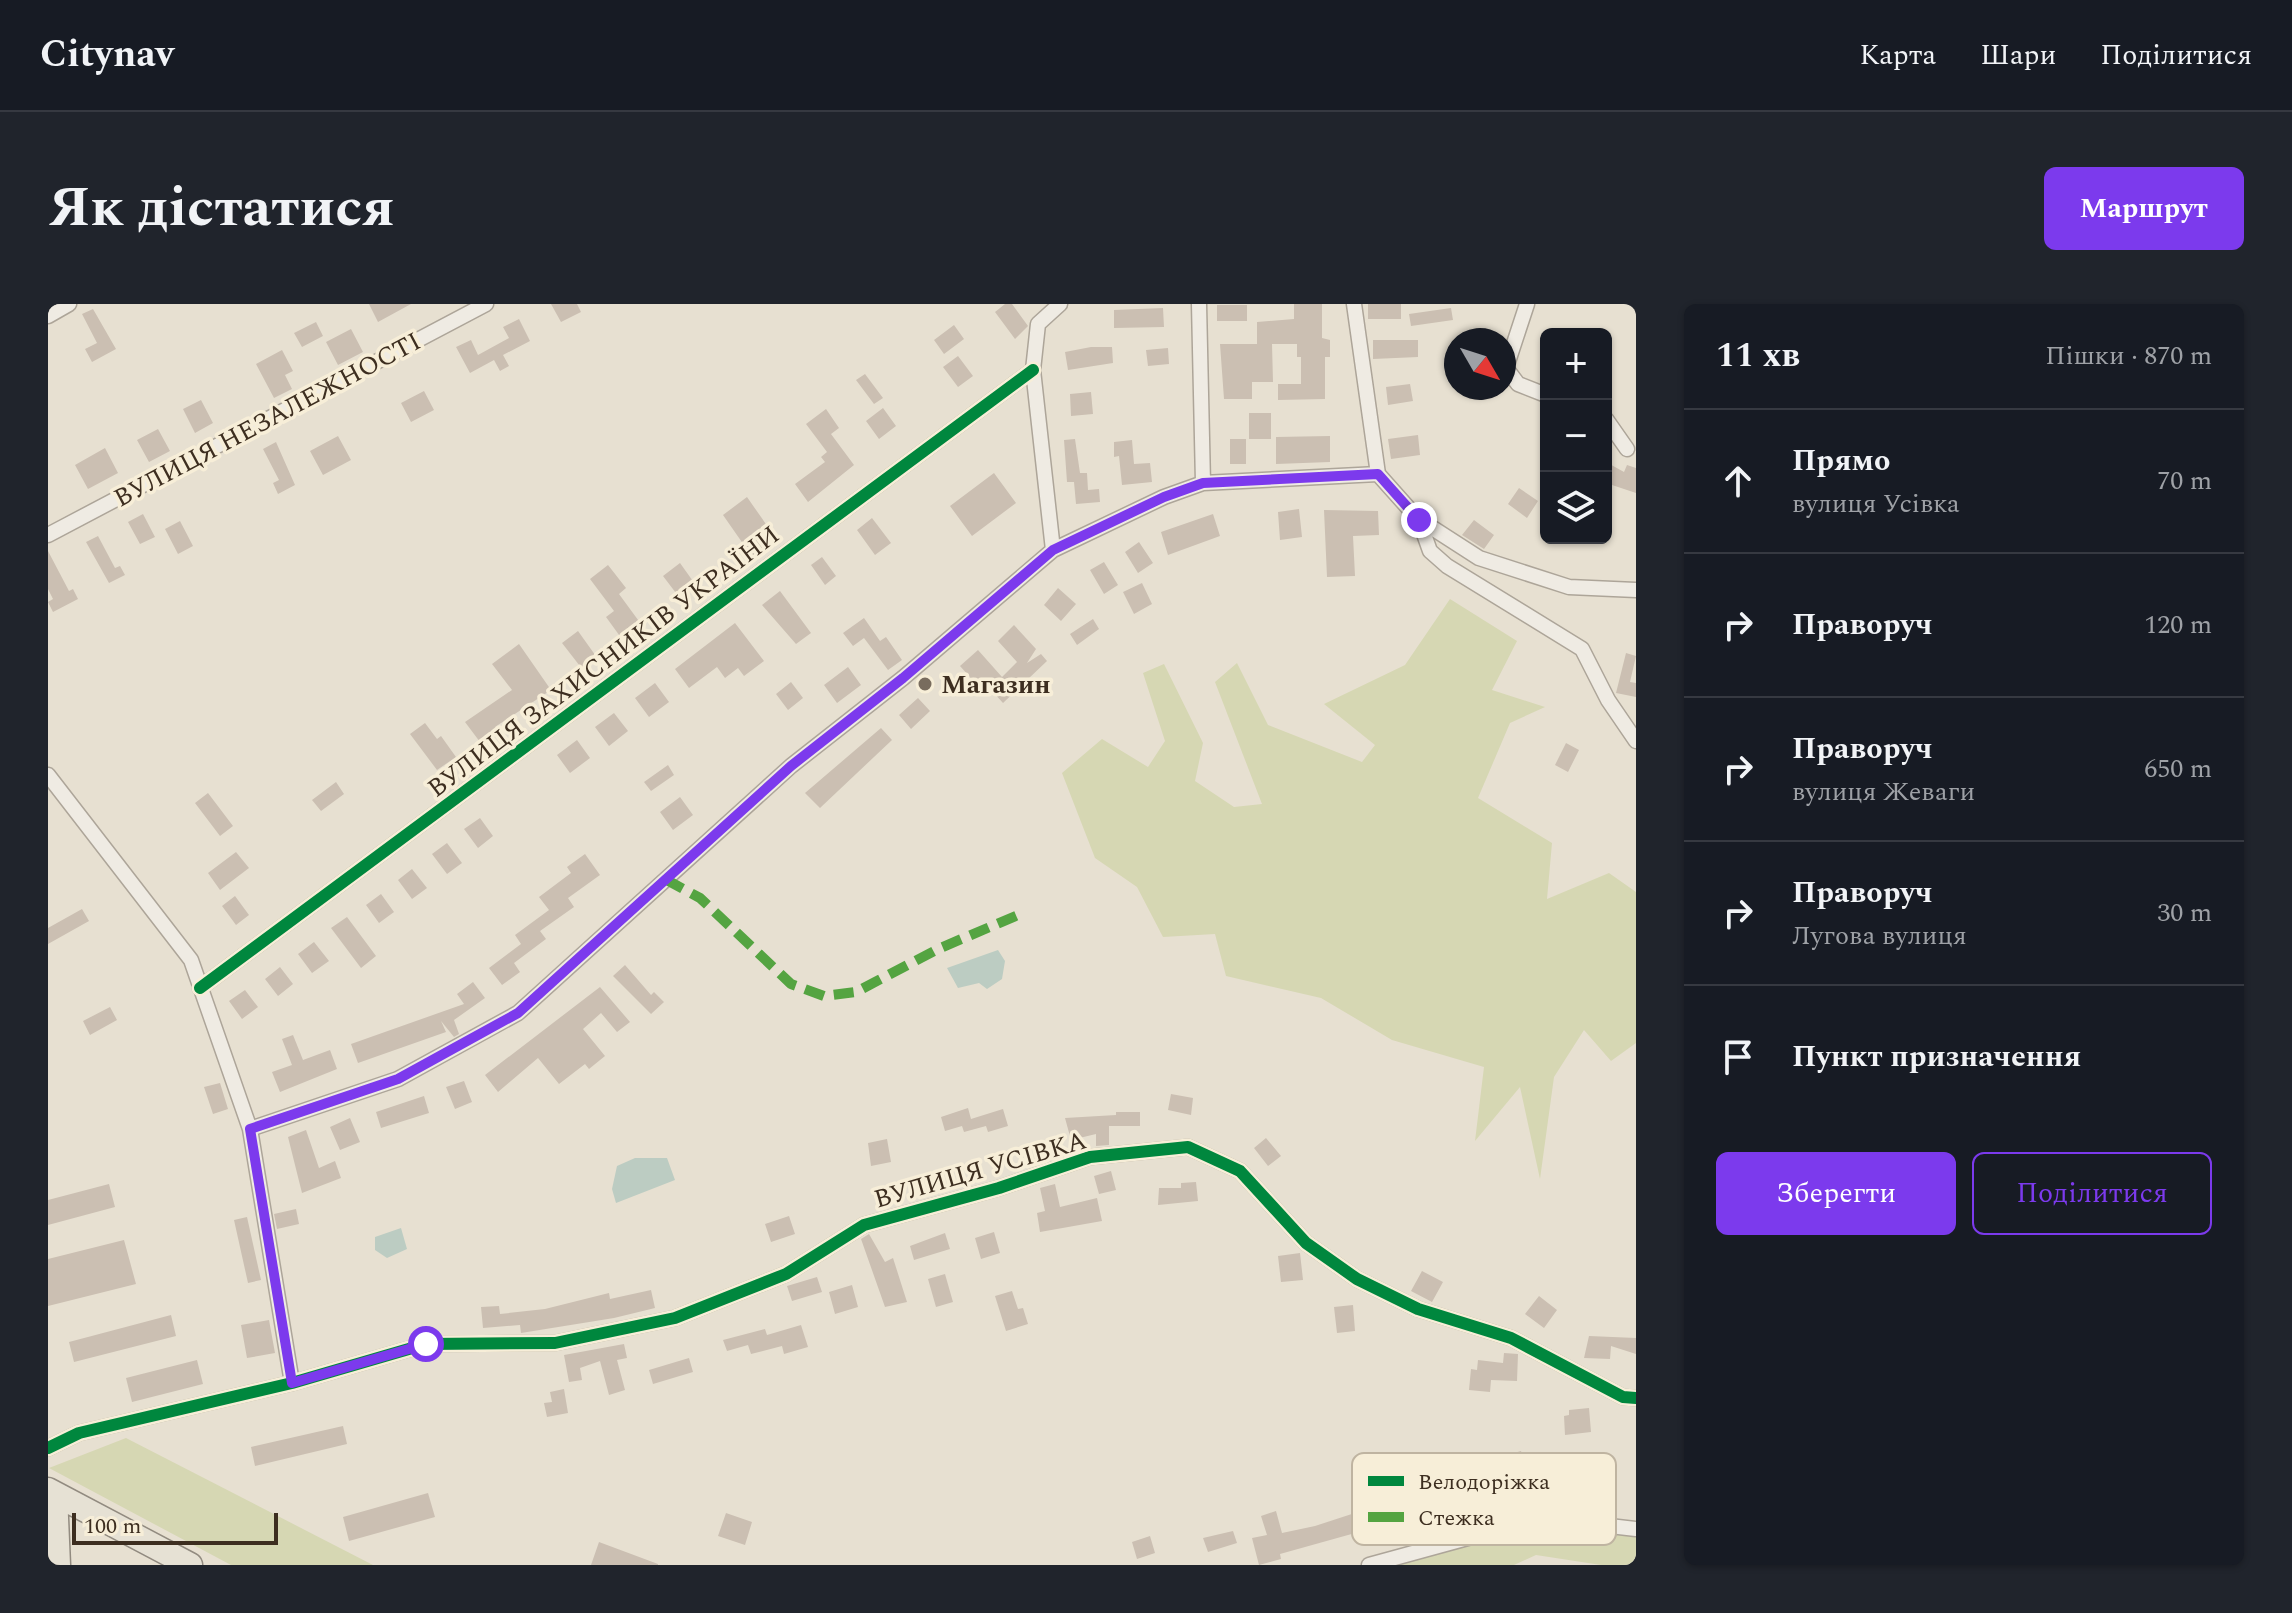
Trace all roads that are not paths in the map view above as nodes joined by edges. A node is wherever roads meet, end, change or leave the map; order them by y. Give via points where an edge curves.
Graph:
1 (69, 304) edge
2 (486, 304) edge
3 (1060, 304) edge
4 (1199, 304) edge
5 (1354, 304) edge
6 (1527, 304) edge
7 (48, 316) edge
8 (1033, 370) junction
9 (1540, 393) edge
10 (1612, 428) edge
11 (1627, 449) dead end
12 (1378, 474) junction
13 (1203, 483) junction
14 (1419, 520) junction
15 (48, 535) edge
16 (1053, 550) junction
17 (1636, 590) edge
18 (1636, 741) edge
19 (48, 775) edge
20 (200, 988) junction
21 (250, 1129) junction
22 (292, 1383) junction
23 (1636, 1398) edge
24 (48, 1448) edge
25 (52, 1492) edge
26 (1616, 1527) edge
27 (1636, 1529) edge
28 (1442, 1545) edge
29 (58, 1565) edge
30 (190, 1565) edge
31 (1369, 1565) edge

1 - 7 street
2 - 15 street, ВУЛИЦЯ НЕЗАЛЕЖНОСТІ
3 - 8 street via 1038,324
4 - 13 street
5 - 12 street
6 - 9 street via 1506,368 1518,384
8 - 16 street
8 - 20 street, ВУЛИЦЯ ЗАХИСНИКІВ УКРАЇНИ
10 - 11 street
12 - 13 street
12 - 14 street
13 - 16 street
14 - 17 street via 1479,558 1569,587
14 - 18 street via 1430,551 1447,566 1582,649
16 - 21 street via 791,766 518,1013 398,1079
19 - 20 street via 191,960
20 - 21 street
21 - 22 street
22 - 23 street, ВУЛИЦЯ УСІВКА via 426,1344 555,1343 675,1318 786,1274 864,1225 1090,1157 1188,1147 1240,1171 1306,1243 1357,1279 1418,1309 1511,1338 1623,1397
22 - 24 street, ВУЛИЦЯ УСІВКА via 79,1433
25 - 29 main road
25 - 30 main road
26 - 27 street
28 - 31 street

